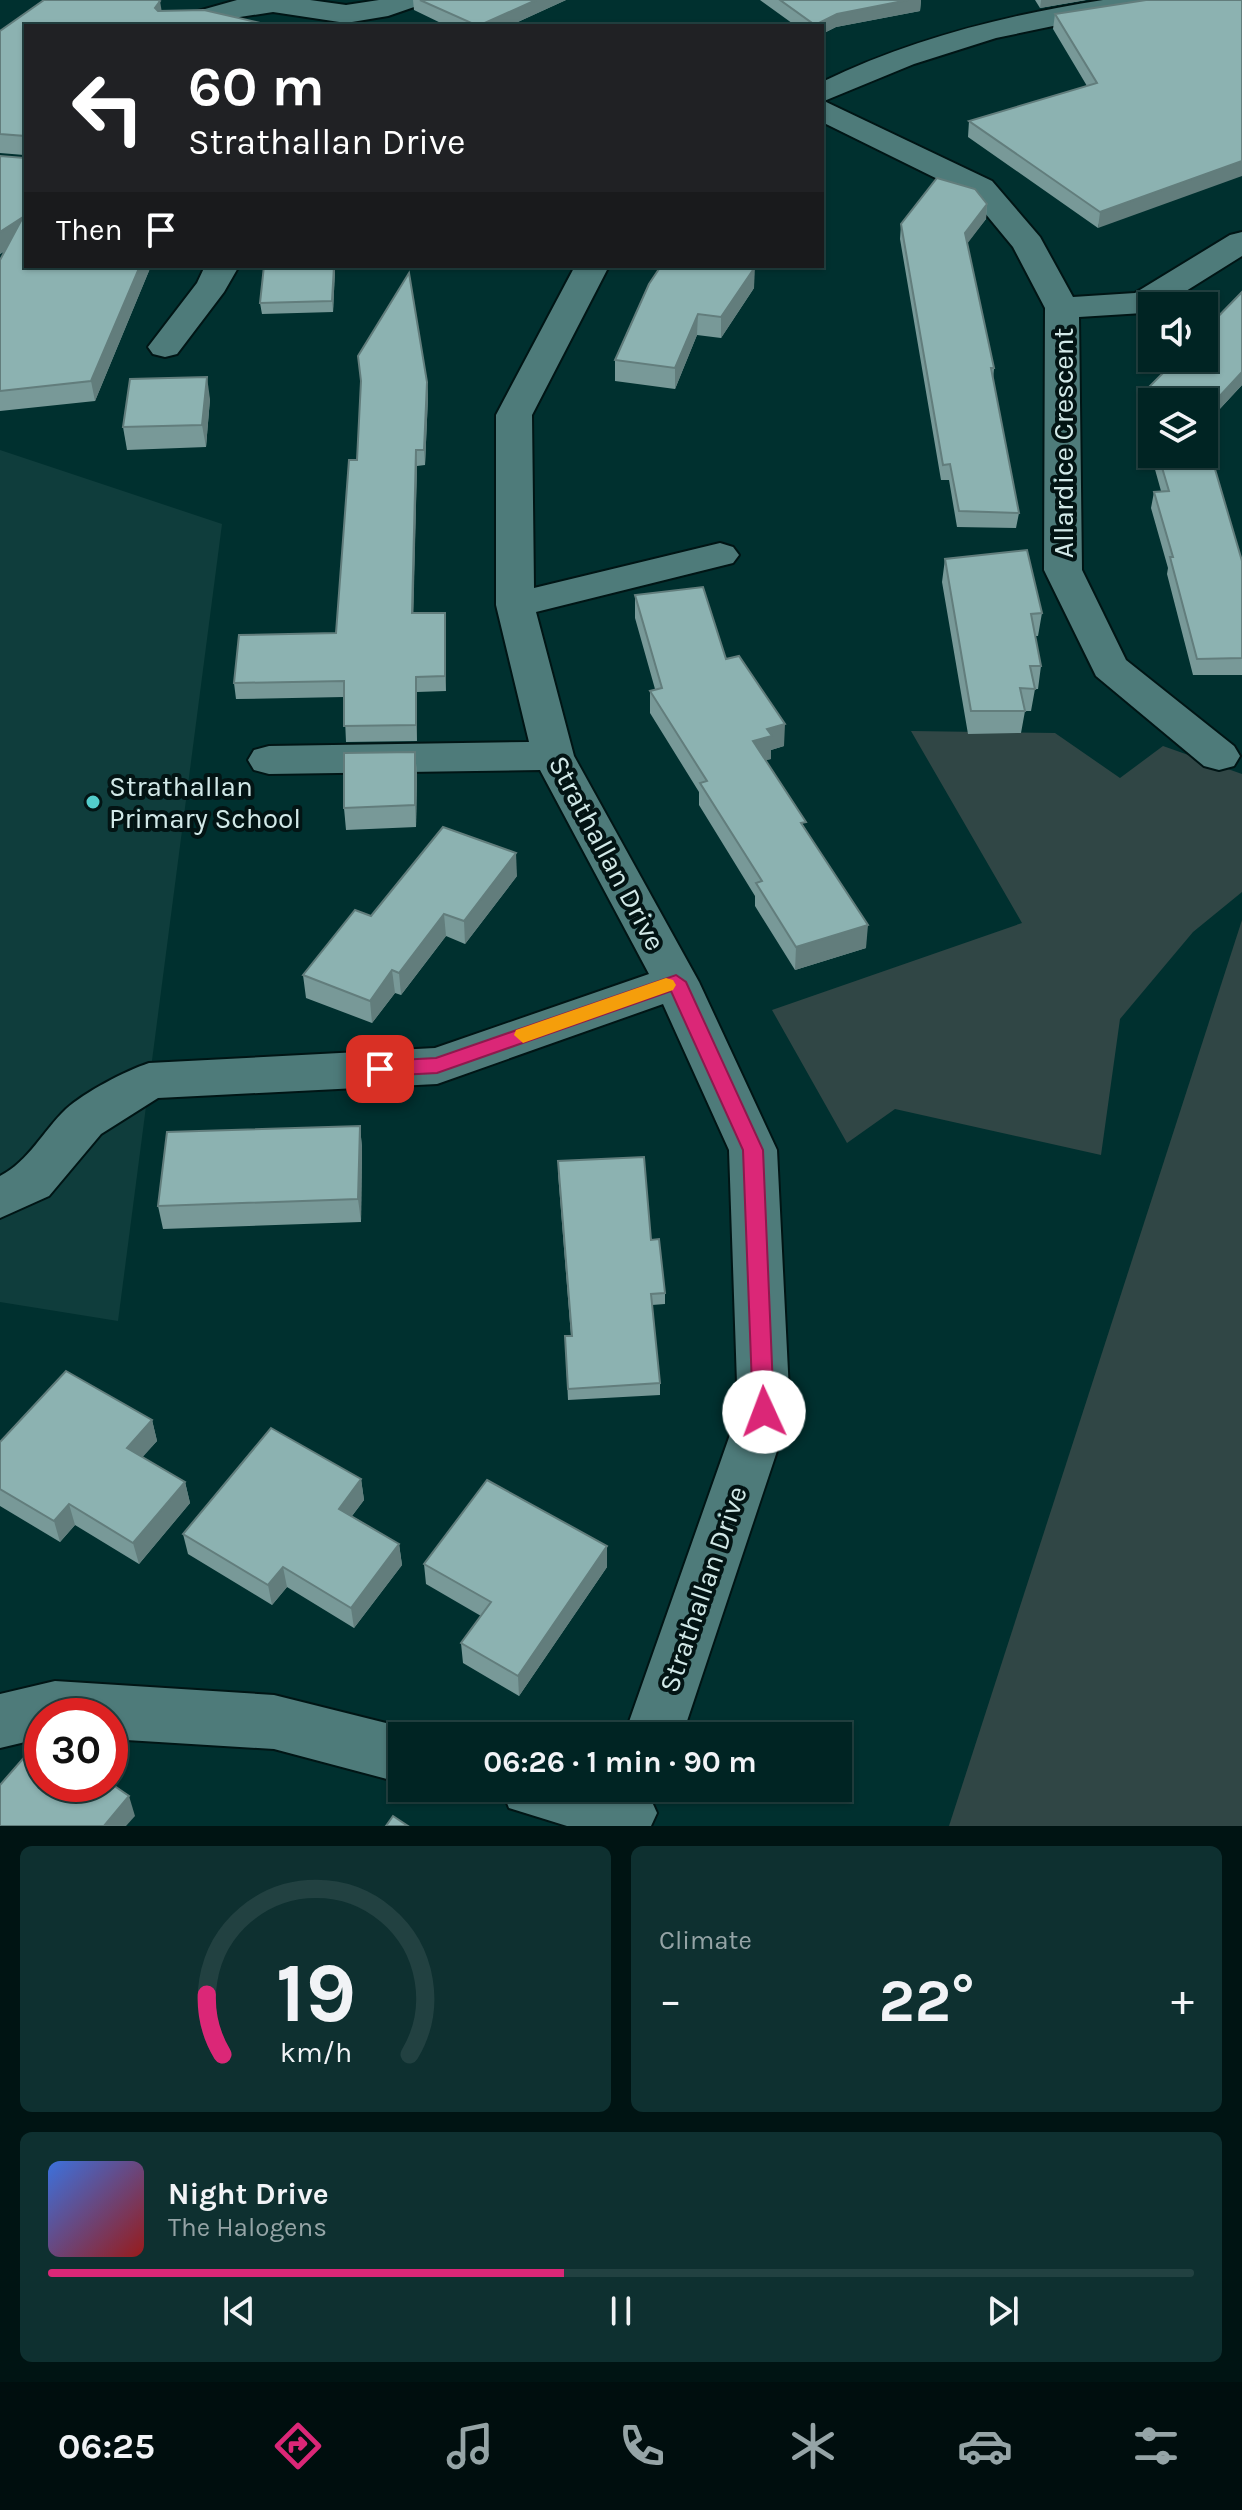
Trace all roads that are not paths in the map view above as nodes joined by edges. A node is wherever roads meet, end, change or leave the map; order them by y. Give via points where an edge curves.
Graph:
1 (407, 0) edge
2 (1165, 0) edge
3 (272, 2) edge
4 (1116, 3) edge
5 (182, 24) edge
6 (824, 92) edge
7 (824, 111) edge
8 (1242, 242) edge
9 (221, 268) edge
10 (582, 268) edge
11 (1062, 308) junction
12 (165, 347) dead end
13 (720, 555) dead end
14 (515, 605) junction
15 (553, 756) junction
16 (1219, 756) dead end
17 (269, 760) dead end
18 (676, 982) junction
19 (0, 1199) edge
20 (0, 1721) edge
21 (658, 1722) edge
22 (388, 1751) edge
23 (595, 1802) edge
24 (628, 1809) edge

1 - 3 street via 346,14
2 - 4 street
3 - 5 street
4 - 6 street via 947,40
7 - 11 street, Allardice Crescent via 981,188 1028,244
8 - 11 street, Allardice Crescent via 1143,303
9 - 12 street
10 - 14 street, Strathallan Drive via 552,345 514,415
11 - 16 street, Allardice Crescent via 1063,570 1110,667
13 - 14 street
14 - 15 street, Strathallan Drive
15 - 17 street
15 - 18 street, Strathallan Drive
18 - 19 street, Strathallan Drive via 437,1066 149,1081 84,1121 32,1182
18 - 21 street, Strathallan Drive via 753,1150 764,1412
20 - 22 street via 55,1708 274,1722
23 - 24 street

